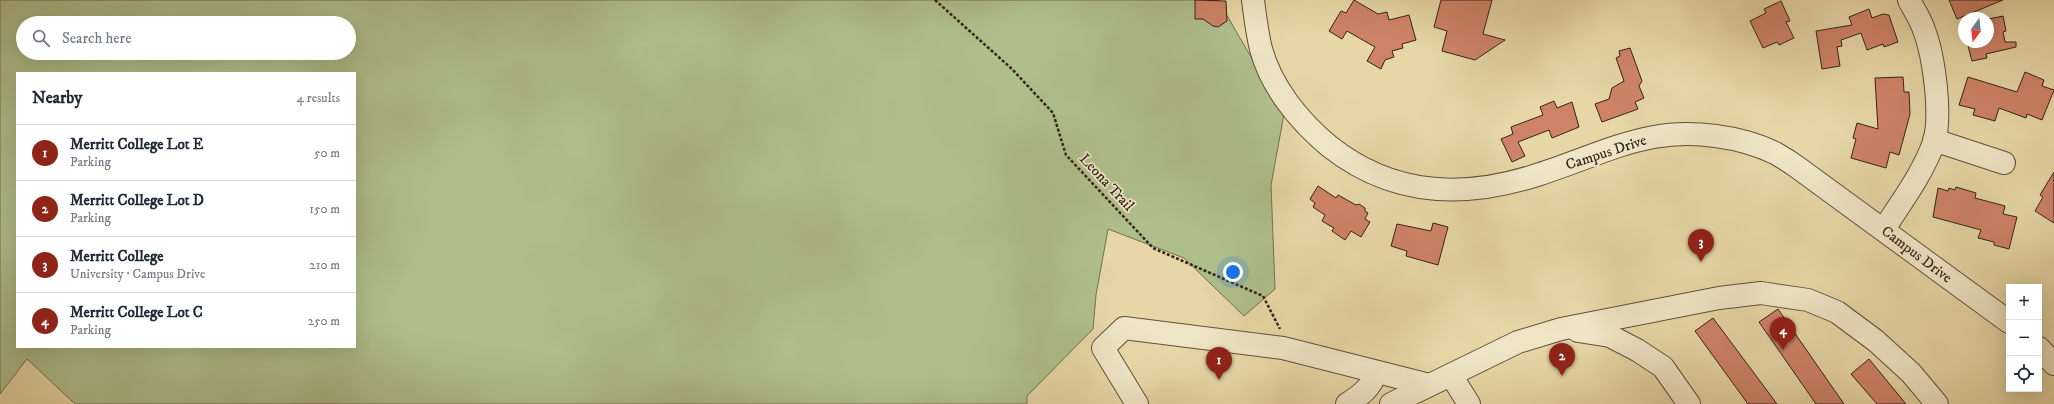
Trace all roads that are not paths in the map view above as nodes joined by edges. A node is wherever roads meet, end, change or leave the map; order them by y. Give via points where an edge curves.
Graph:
1 (1253, 0) edge
2 (1909, 0) edge
3 (1934, 140) junction
4 (2004, 163) dead end
5 (1884, 229) junction
6 (2006, 320) edge
7 (1562, 328) junction
8 (2042, 351) edge
9 (2054, 364) edge
10 (1376, 372) junction
11 (1451, 375) junction
12 (1429, 385) junction
13 (1137, 404) edge
14 (1347, 404) edge
15 (1391, 404) edge
16 (1469, 404) edge
17 (1689, 404) edge
18 (1937, 404) edge

1 - 5 street, Campus Drive via 1261,50 1274,80 1291,107 1312,132 1338,153 1373,173 1406,184 1436,190 1474,190 1510,183 1655,136 1717,136 1745,142 1774,153
2 - 3 street via 1924,30 1935,74 1937,108
3 - 4 street
3 - 5 street via 1921,171
5 - 6 street, Campus Drive
7 - 11 street via 1518,342
7 - 17 street via 1610,336 1637,350 1663,367
7 - 18 street via 1719,298 1761,293 1792,296 1836,312 1876,341 1911,373
8 - 9 street
10 - 12 street
10 - 13 street via 1282,348 1124,328 1104,348
10 - 14 street via 1374,379 1362,394
11 - 12 street
11 - 16 street
12 - 15 street

